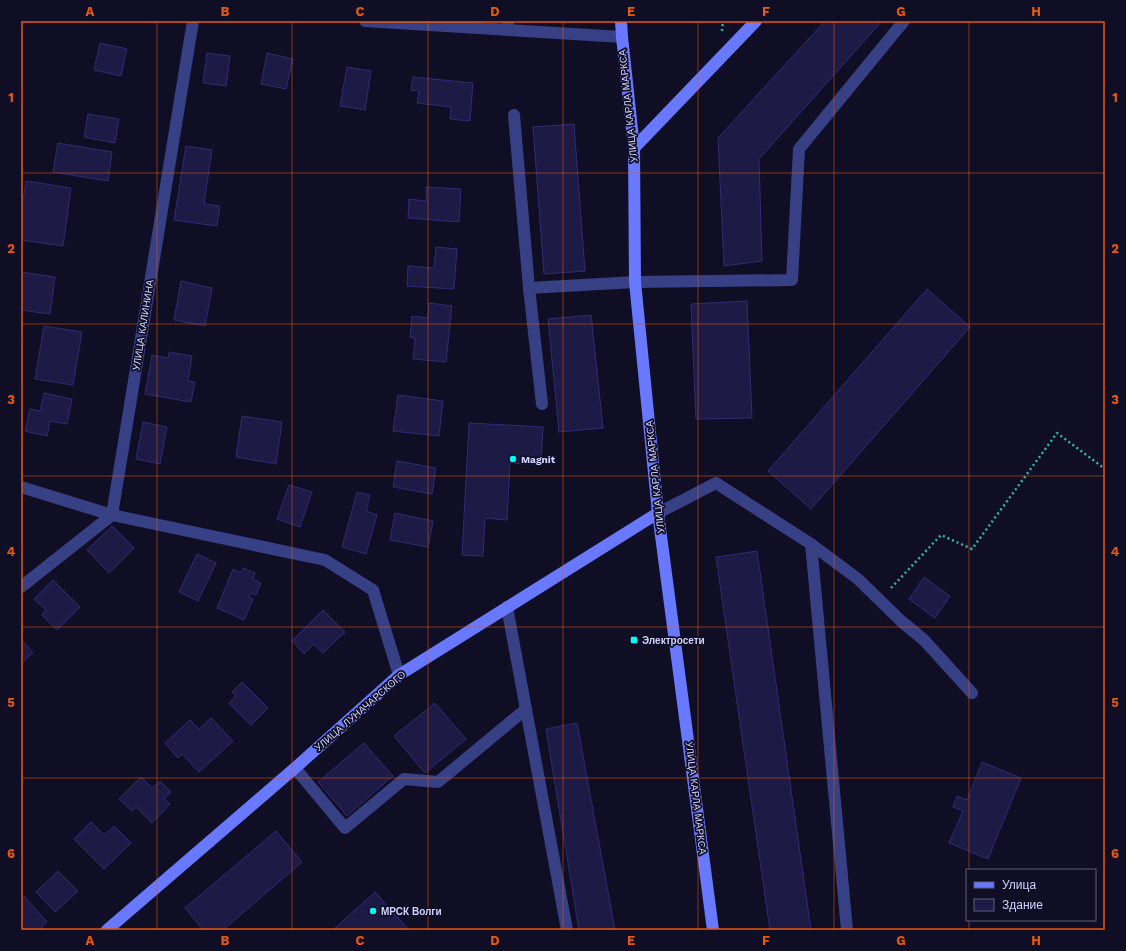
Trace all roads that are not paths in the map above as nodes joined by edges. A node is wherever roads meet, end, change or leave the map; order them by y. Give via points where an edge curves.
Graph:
1 (193, 21) edge
2 (365, 21) edge
3 (621, 21) edge
4 (756, 21) edge
5 (904, 21) edge
6 (508, 25) edge
7 (622, 37) junction
8 (514, 115) dead end
9 (634, 148) junction
10 (635, 282) junction
11 (529, 288) junction
12 (542, 404) dead end
13 (21, 487) edge
14 (658, 513) junction
15 (112, 515) junction
16 (811, 544) junction
17 (21, 587) edge
18 (507, 607) junction
19 (398, 675) junction
20 (972, 693) dead end
21 (526, 709) junction
22 (295, 768) junction
23 (107, 930) edge
24 (567, 930) edge
25 (713, 930) edge
26 (847, 930) edge

1 - 15 street, УЛИЦА КАЛИНИНА
2 - 6 street
3 - 7 street, УЛИЦА КАРЛА МАРКСА
4 - 9 street
5 - 10 street via 799,149 792,280
6 - 7 street
7 - 9 street, УЛИЦА КАРЛА МАРКСА
8 - 11 street
9 - 10 street, УЛИЦА КАРЛА МАРКСА
10 - 11 street
10 - 14 street, УЛИЦА КАРЛА МАРКСА
11 - 12 street
13 - 15 street
14 - 16 street via 716,483
14 - 18 street, УЛИЦА ЛУНАЧАРСКОГО
14 - 25 street, УЛИЦА КАРЛА МАРКСА
15 - 17 street
15 - 19 street via 325,560 373,590
16 - 20 street via 858,579 924,640
16 - 26 street
18 - 19 street, УЛИЦА ЛУНАЧАРСКОГО
18 - 21 street
19 - 22 street, УЛИЦА ЛУНАЧАРСКОГО
21 - 22 street via 438,782 404,779 345,828
21 - 24 street
22 - 23 street, УЛИЦА ЛУНАЧАРСКОГО

